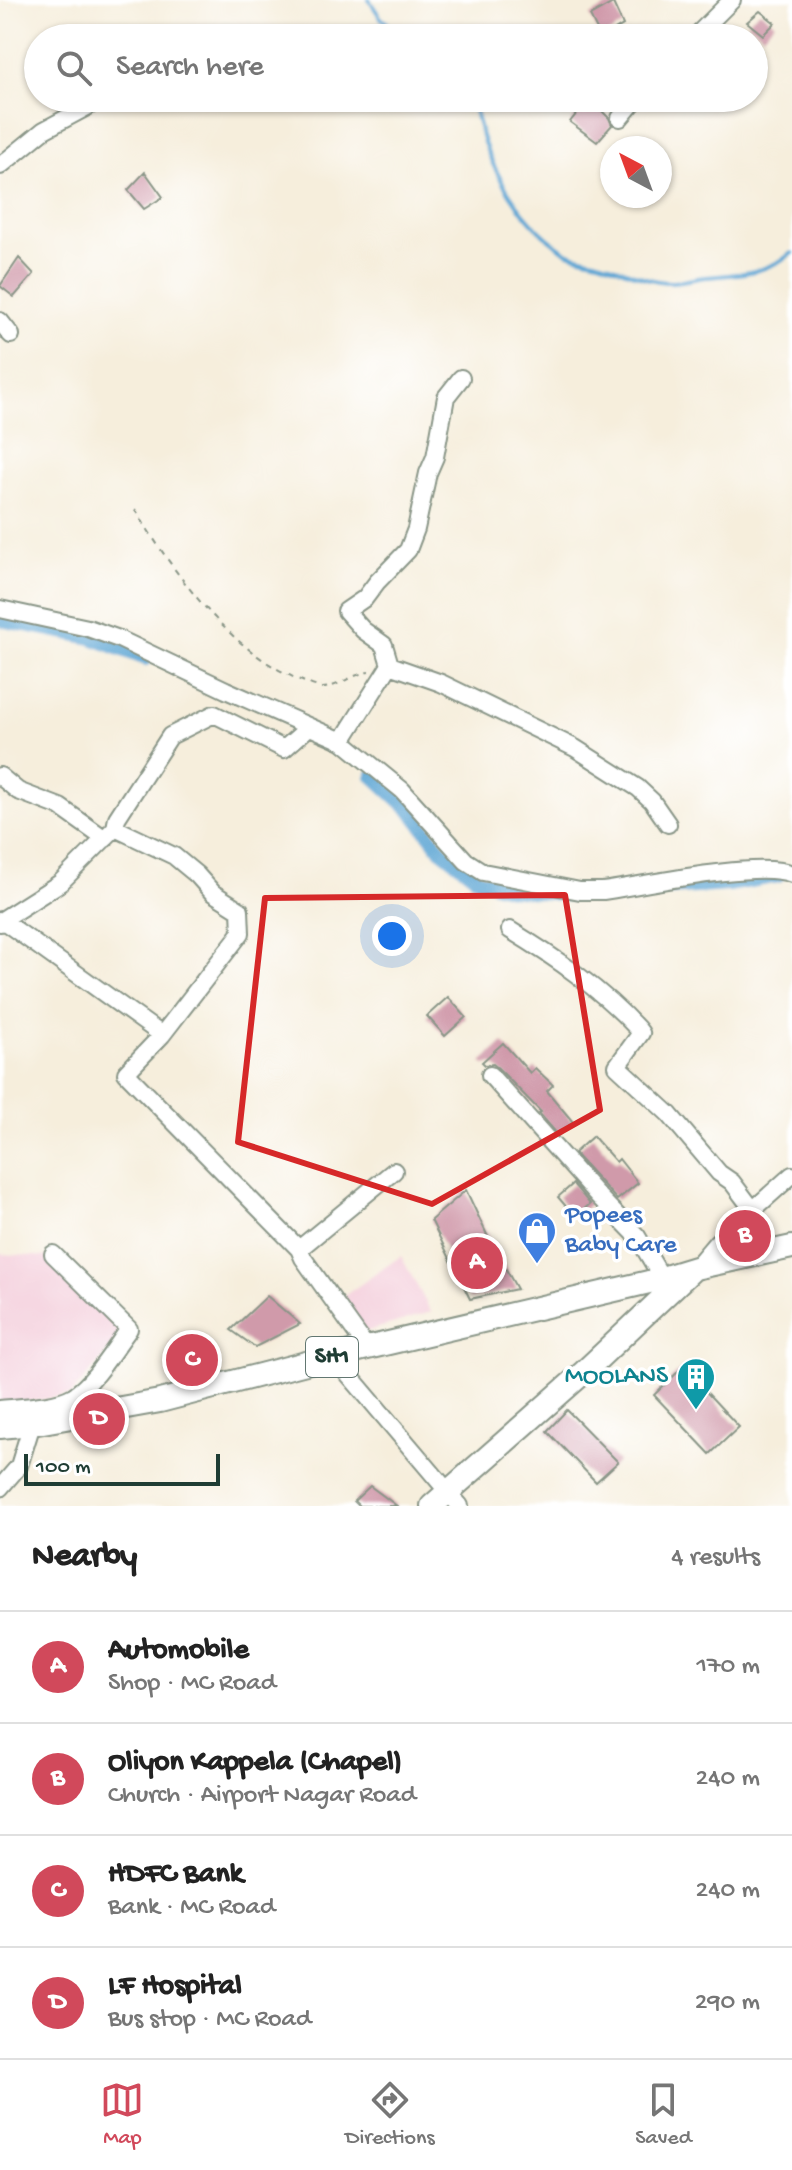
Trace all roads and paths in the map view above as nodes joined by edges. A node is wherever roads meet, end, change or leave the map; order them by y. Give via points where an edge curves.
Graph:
1 (732, 0) edge
2 (708, 24) edge
3 (78, 112) edge
4 (625, 112) edge
5 (620, 118) dead end
6 (0, 166) edge
7 (0, 321) edge
8 (11, 335) dead end
9 (461, 378) dead end
10 (135, 509) dead end
11 (0, 609) edge
12 (385, 672) junction
13 (309, 727) junction
14 (342, 741) junction
15 (0, 776) edge
16 (668, 824) dead end
17 (110, 834) junction
18 (792, 874) edge
19 (1, 922) edge
20 (510, 930) dead end
21 (162, 1035) junction
22 (490, 1075) dead end
23 (394, 1171) dead end
24 (792, 1175) edge
25 (753, 1210) junction
26 (792, 1247) edge
27 (299, 1249) junction
28 (53, 1254) dead end
29 (695, 1268) junction
30 (662, 1278) junction
31 (367, 1348) junction
32 (333, 1356) junction
33 (0, 1409) edge
34 (32, 1424) junction
35 (0, 1427) edge
36 (0, 1488) edge
37 (447, 1501) edge

1 - 2 street
3 - 6 street via 44,130
4 - 5 street
7 - 8 street
9 - 12 street via 446,397 408,550 365,598 346,611 384,645
10 - 12 path via 195,595 251,652 290,676 326,688 368,672
11 - 13 street via 119,639
12 - 14 street
12 - 16 street via 441,683 575,748 638,788
13 - 14 street
13 - 17 street via 284,749 214,714 170,736
14 - 18 street via 402,790 466,861 483,872 580,891 746,870
15 - 17 street via 18,791
17 - 19 street via 60,883
17 - 21 street via 174,856 240,910 241,933
19 - 21 street
20 - 25 street via 562,963 638,1029 641,1033 617,1066 669,1114
21 - 27 street via 126,1073
22 - 30 street via 637,1236
23 - 27 street
24 - 25 street
25 - 29 street
26 - 29 main road, SH1
27 - 31 street
28 - 33 street via 129,1329 87,1385 71,1397
29 - 30 main road, SH1
29 - 37 main road
30 - 31 main road, SH1
31 - 32 main road, SH1
32 - 34 main road, SH1 via 160,1401
32 - 37 street
34 - 35 main road, SH1
34 - 36 street via 19,1466

